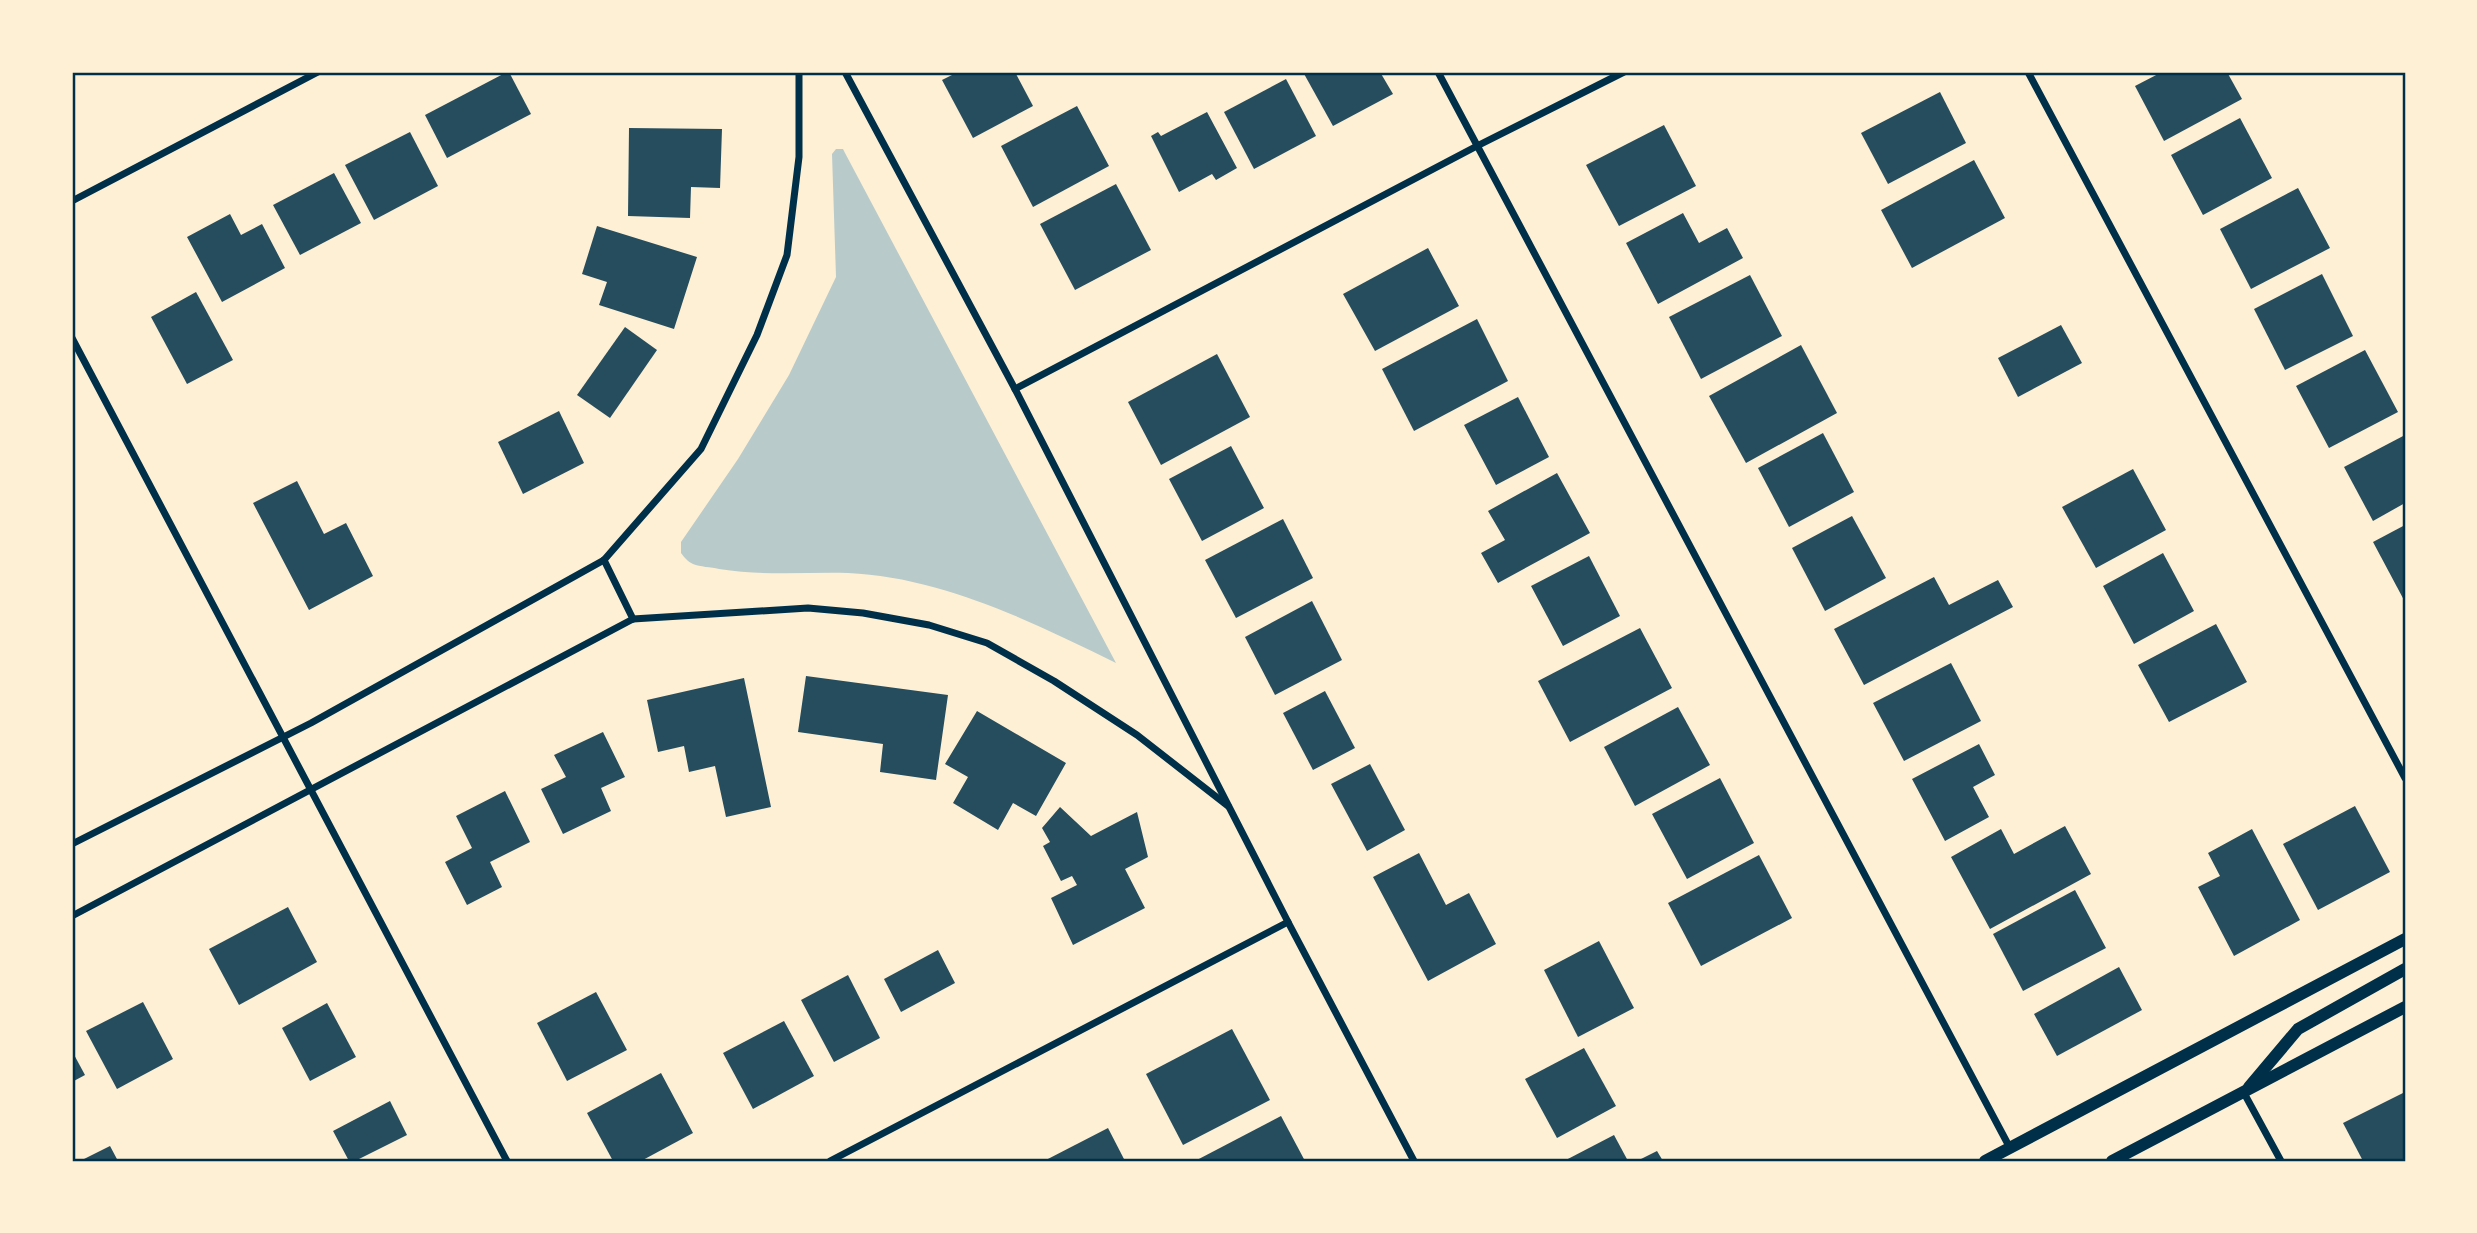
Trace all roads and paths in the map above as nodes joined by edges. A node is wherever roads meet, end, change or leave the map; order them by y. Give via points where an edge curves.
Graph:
1 (318, 72) edge
2 (799, 72) edge
3 (845, 72) edge
4 (1438, 72) edge
5 (1624, 72) edge
6 (2028, 72) edge
7 (1477, 146) junction
8 (72, 201) edge
9 (72, 338) edge
10 (1015, 388) junction
11 (604, 560) junction
12 (633, 619) junction
13 (284, 736) junction
14 (2405, 778) edge
15 (312, 789) junction
16 (1228, 806) junction
17 (72, 844) edge
18 (72, 916) edge
19 (1288, 922) junction
20 (2405, 939) edge
21 (2405, 969) edge
22 (2405, 1007) edge
23 (2244, 1093) junction
24 (2010, 1148) junction
25 (508, 1161) edge
26 (830, 1161) edge
27 (1414, 1161) edge
28 (1985, 1161) edge
29 (2112, 1161) edge
30 (2281, 1161) edge

1 - 8 street
2 - 11 street via 799,156 787,255 757,335 701,449
3 - 10 street
4 - 7 street
5 - 7 street
6 - 14 street
7 - 10 street
7 - 24 street
9 - 13 street
10 - 16 street
11 - 12 street
11 - 13 street
12 - 15 street
12 - 16 street via 808,608 929,625 987,643 1137,735
13 - 15 street
13 - 17 street
15 - 18 street
15 - 25 street
16 - 19 street
19 - 26 street
19 - 27 street
20 - 24 street
21 - 23 street via 2298,1029
22 - 23 street
23 - 29 street
23 - 30 street
24 - 28 street

